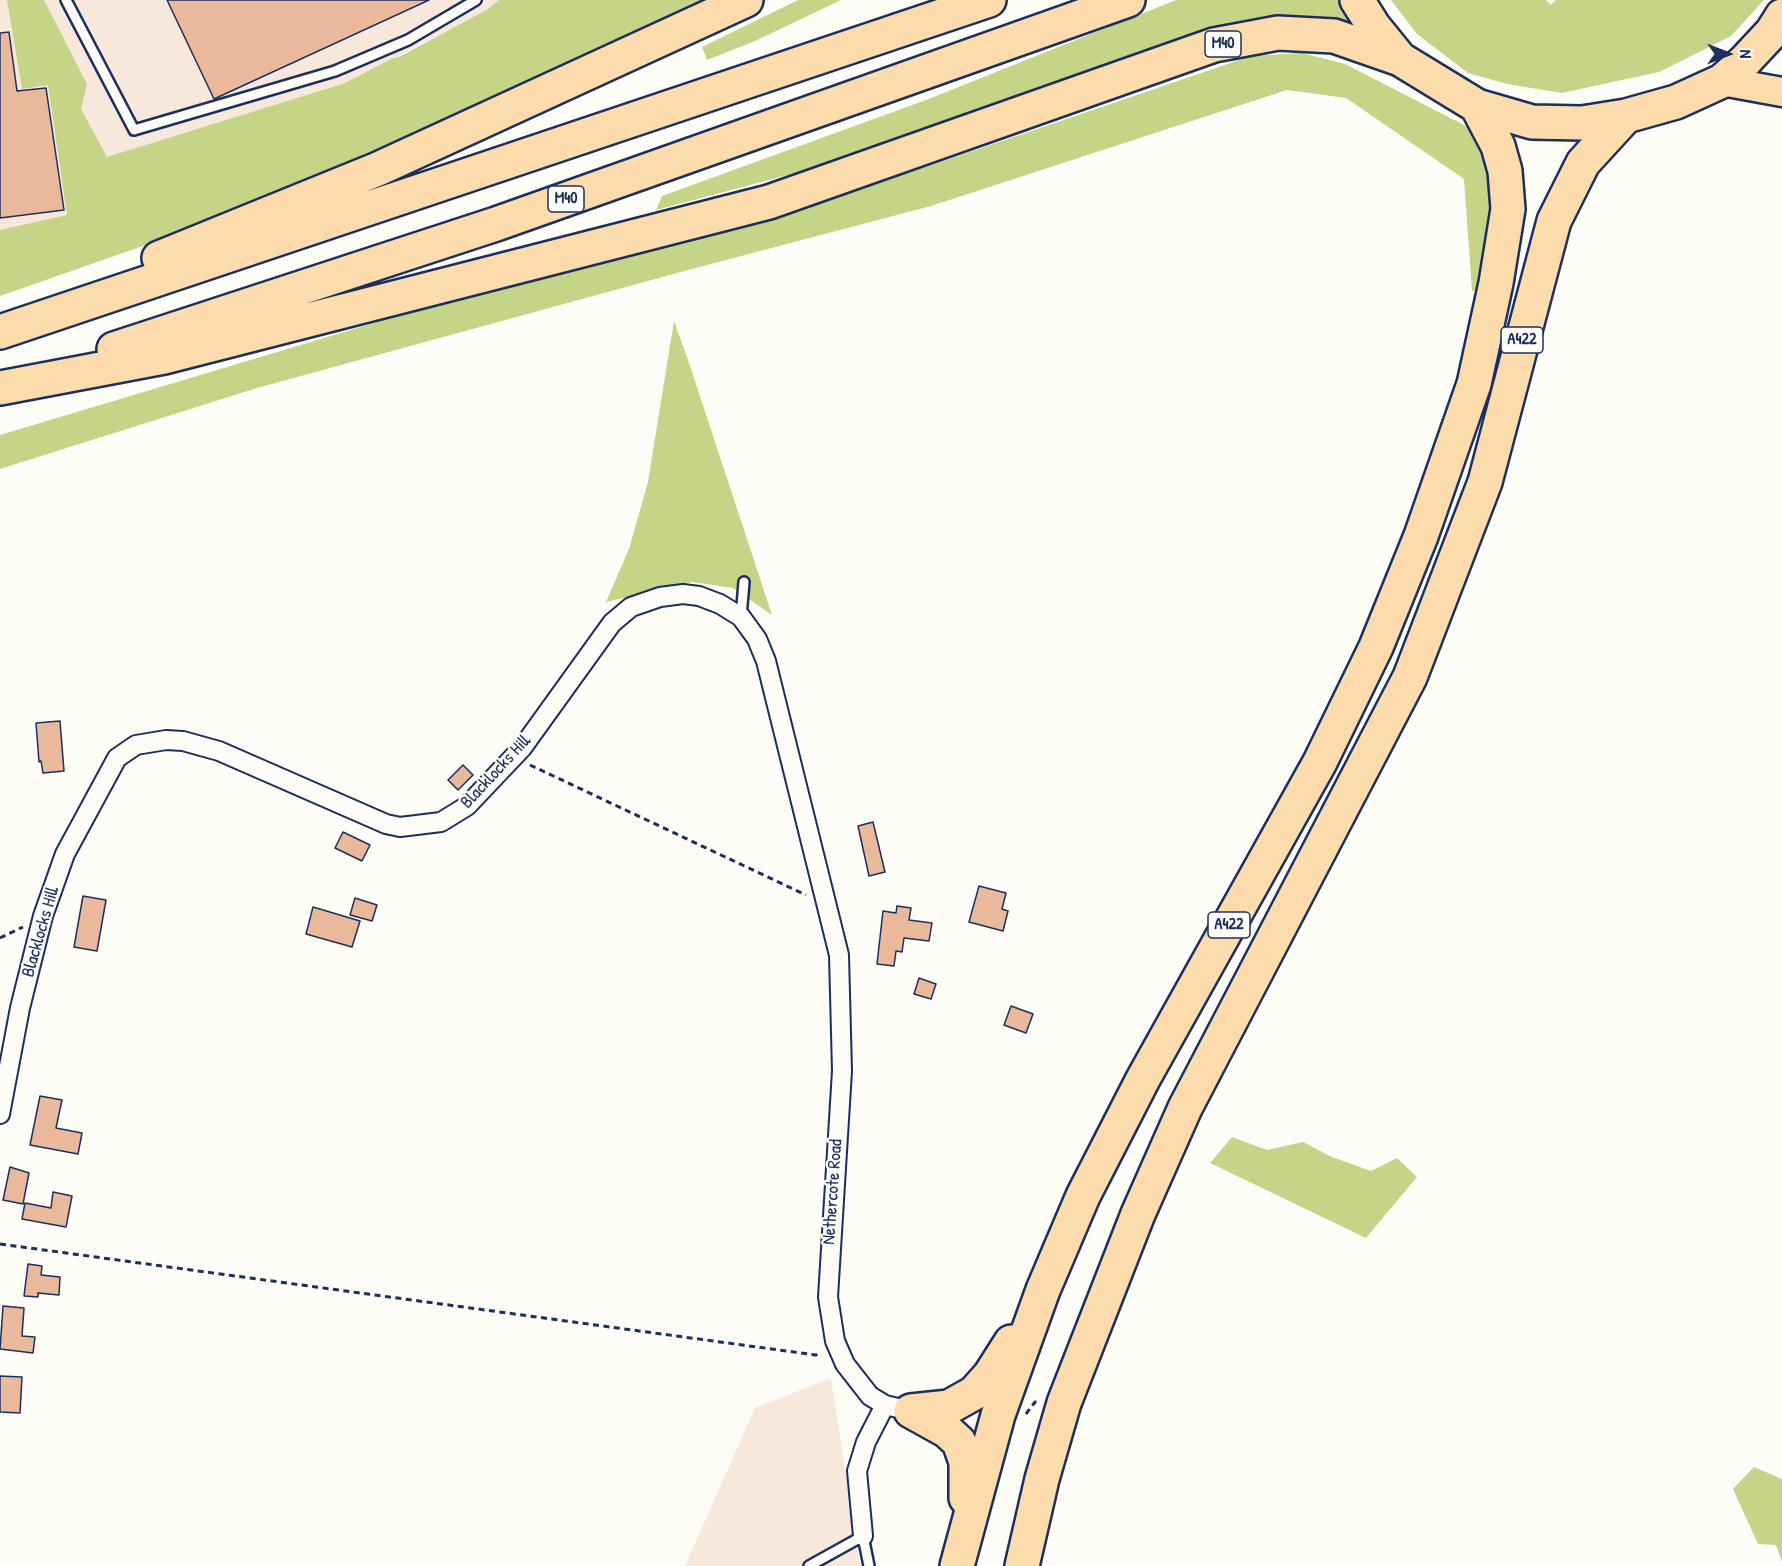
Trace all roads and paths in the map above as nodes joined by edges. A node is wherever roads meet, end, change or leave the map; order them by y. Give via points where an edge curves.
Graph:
1 (66, 0) edge
2 (476, 0) edge
3 (746, 0) edge
4 (989, 0) edge
5 (1128, 0) edge
6 (1357, 0) edge
7 (1782, 16) edge
8 (1400, 59) junction
9 (1722, 81) junction
10 (1782, 92) edge
11 (1477, 106) junction
12 (1626, 116) junction
13 (57, 314) junction
14 (0, 332) edge
15 (0, 387) edge
16 (744, 582) dead end
17 (741, 617) junction
18 (516, 754) junction
19 (825, 893) junction
20 (839, 957) joint
21 (0, 1114) edge
22 (0, 1244) edge
23 (1043, 1290) junction
24 (835, 1341) junction
25 (898, 1408) junction
26 (965, 1530) junction
27 (863, 1536) junction
28 (809, 1566) edge
29 (869, 1566) edge
30 (957, 1566) edge
31 (1022, 1566) edge

1 - 2 lane via 134,130 335,71 408,40
3 - 13 highway via 378,169 139,266
4 - 13 highway
5 - 15 highway, M40 via 496,224
6 - 8 highway
7 - 9 highway via 1745,62
8 - 11 highway
8 - 15 highway, M40 via 1334,36 1278,33 1214,45 769,202 164,357
9 - 10 main road
9 - 12 highway via 1676,102
11 - 12 highway via 1532,122 1582,123
11 - 23 highway, A422 via 1506,171 1508,209 1474,384 1421,536 1376,647 1320,762 1143,1079 1083,1197
12 - 31 highway, A422 via 1583,163 1554,221 1485,482 1410,677 1185,1108 1138,1214 1064,1403
13 - 14 highway
16 - 17 lane
17 - 18 street, Blacklocks Hill via 720,604 683,594 632,607 612,623
17 - 19 street, Blacklocks Hill via 757,639 766,661
18 - 19 path via 524,762 803,896
18 - 21 street, Blacklocks Hill via 467,807 441,822 400,827 338,805 219,751 183,741 136,745 117,758 65,854 43,916
19 - 20 street, Blacklocks Hill
20 - 24 street, Nethercote Road via 842,1071 828,1297
22 - 24 path via 816,1355
23 - 25 highway via 990,1375 974,1393 949,1407
23 - 26 highway, A422 via 998,1415
24 - 25 street, Nethercote Road via 845,1364 870,1396
25 - 26 highway via 947,1431 959,1442 966,1462
25 - 27 street via 866,1442 857,1471
26 - 30 highway, A422
27 - 28 lane
27 - 29 lane

